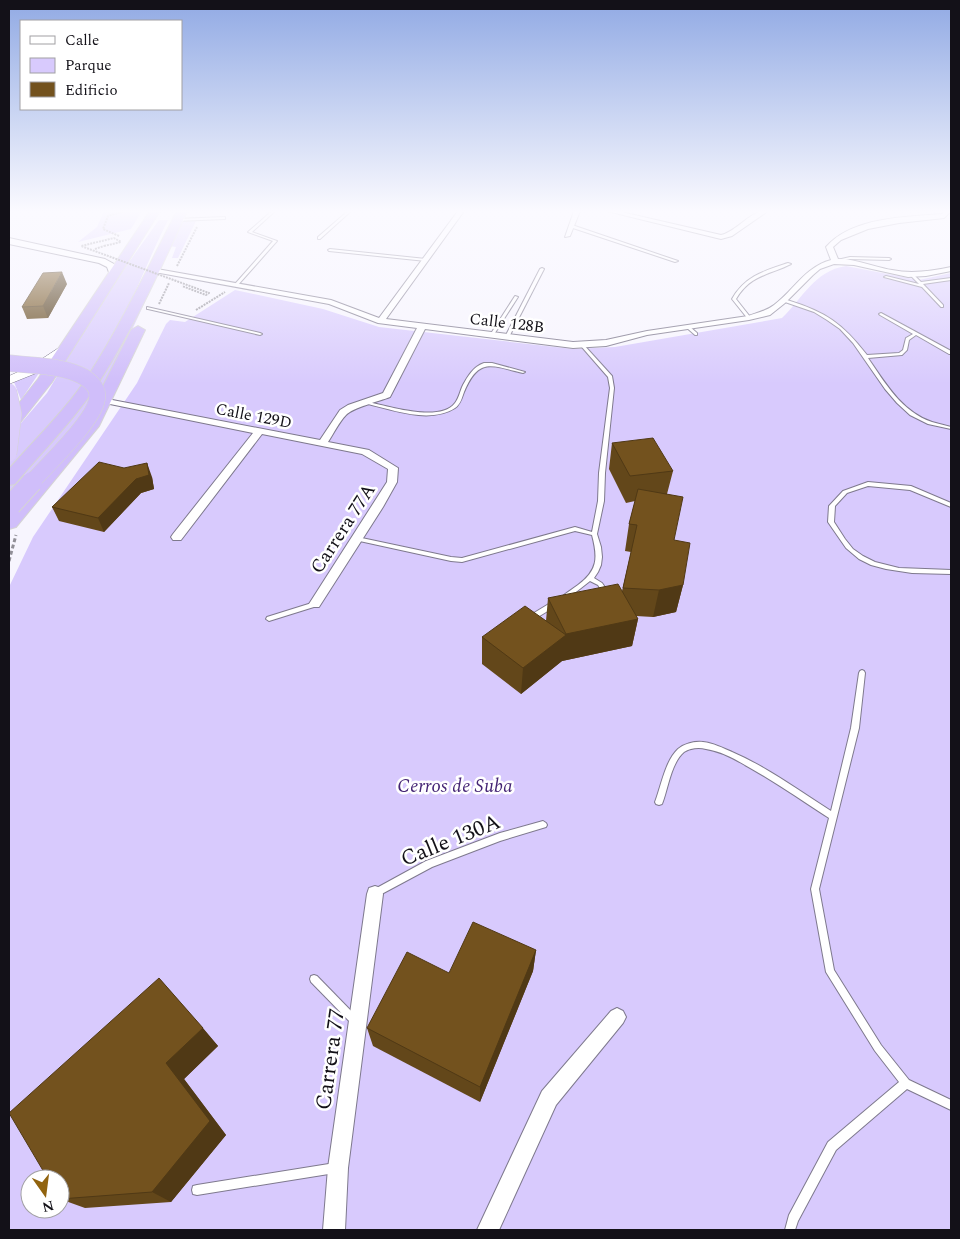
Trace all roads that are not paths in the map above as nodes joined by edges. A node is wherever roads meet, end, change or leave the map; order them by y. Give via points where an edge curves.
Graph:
1 (112, 269) edge
2 (116, 269) edge
3 (158, 269) edge
4 (159, 269) edge
5 (175, 269) edge
6 (250, 269) edge
7 (419, 269) edge
8 (542, 269) dead end
9 (776, 269) edge
10 (818, 269) edge
11 (878, 269) edge
12 (951, 269) edge
13 (113, 273) junction
14 (912, 275) junction
15 (886, 277) dead end
16 (951, 279) edge
17 (945, 281) junction
18 (236, 285) junction
19 (922, 285) junction
20 (951, 285) edge
21 (516, 297) dead end
22 (786, 301) junction
23 (942, 306) dead end
24 (148, 308) junction
25 (881, 314) dead end
26 (749, 318) junction
27 (381, 321) junction
28 (422, 326) junction
29 (688, 327) junction
30 (260, 334) dead end
31 (696, 334) dead end
32 (916, 334) junction
33 (492, 335) junction
34 (507, 337) junction
35 (582, 346) junction
36 (65, 348) junction
37 (951, 353) edge
38 (864, 357) junction
39 (9, 363) edge
40 (523, 372) dead end
41 (9, 380) edge
42 (9, 391) edge
43 (105, 400) junction
44 (368, 403) junction
45 (9, 426) edge
46 (951, 428) edge
47 (259, 432) junction
48 (322, 444) junction
49 (9, 454) edge
50 (393, 468) joint
51 (9, 480) edge
52 (951, 505) edge
53 (10, 516) edge
54 (594, 534) junction
55 (178, 537) dead end
56 (357, 539) junction
57 (951, 572) edge
58 (591, 579) junction
59 (610, 601) edge
60 (315, 604) joint
61 (269, 619) dead end
62 (528, 620) edge
63 (862, 673) dead end
64 (659, 802) dead end
65 (832, 816) junction
66 (543, 825) dead end
67 (375, 894) joint
68 (314, 979) dead end
69 (617, 1017) dead end
70 (358, 1024) junction
71 (906, 1083) junction
72 (951, 1105) edge
73 (338, 1168) junction
74 (197, 1190) dead end
75 (334, 1230) edge
76 (488, 1230) edge
77 (790, 1230) edge

1 - 13 street
2 - 13 highway
3 - 51 highway via 98,374
4 - 24 highway
5 - 18 street, Calle 128B
6 - 18 lane
7 - 27 street
8 - 34 lane
9 - 26 lane via 738,290 734,299
10 - 22 street, Calle 128B
11 - 14 street
12 - 14 street
13 - 36 highway
14 - 19 lane
15 - 19 lane
16 - 17 lane
17 - 19 lane
17 - 20 lane
18 - 27 street, Calle 128B via 338,303
19 - 23 lane
21 - 33 lane
22 - 26 street, Calle 128B via 767,313
22 - 38 lane via 826,317 842,329
24 - 30 lane
24 - 43 highway
25 - 32 lane
26 - 29 street, Calle 128B
27 - 28 street, Calle 128B
28 - 33 street, Calle 128B
28 - 44 street via 387,395
29 - 31 lane
29 - 35 street, Calle 128B
32 - 37 lane
32 - 38 lane via 907,339 905,350 900,354
33 - 34 street, Calle 128B
34 - 35 street, Calle 128B
35 - 54 lane via 610,377 612,388 601,501
36 - 41 main road via 35,369
36 - 45 highway
38 - 46 lane via 892,398 916,417
39 - 53 highway, bridge via 74,372 94,384 97,392 96,404 87,420
40 - 44 lane via 489,365 477,366 457,405 441,412 420,414
42 - 49 main road, bridge via 13,399 15,424
43 - 47 street, Calle 129D
43 - 53 highway via 91,426
44 - 48 street via 343,412
47 - 48 street, Calle 129D
47 - 55 street
48 - 50 street, Calle 129D via 365,452
50 - 56 street, Carrera 77A via 392,482
52 - 57 lane via 911,488 868,484 845,492 832,506 831,522 852,550 872,562 893,569
54 - 56 lane via 574,529 462,560
54 - 58 lane via 600,562
56 - 60 street, Carrera 77A
58 - 59 lane via 600,584
58 - 62 lane
60 - 61 lane
63 - 65 lane via 855,728
64 - 65 lane via 676,756 692,746 707,746 731,754
65 - 71 lane via 815,889 830,972 878,1048
66 - 67 lane, Calle 130A via 500,837 429,864
67 - 70 street, Carrera 77
68 - 70 lane
69 - 76 street via 549,1098
70 - 73 street, Carrera 77
71 - 72 lane
71 - 77 lane via 832,1146
73 - 74 lane
73 - 75 street, Carrera 77

